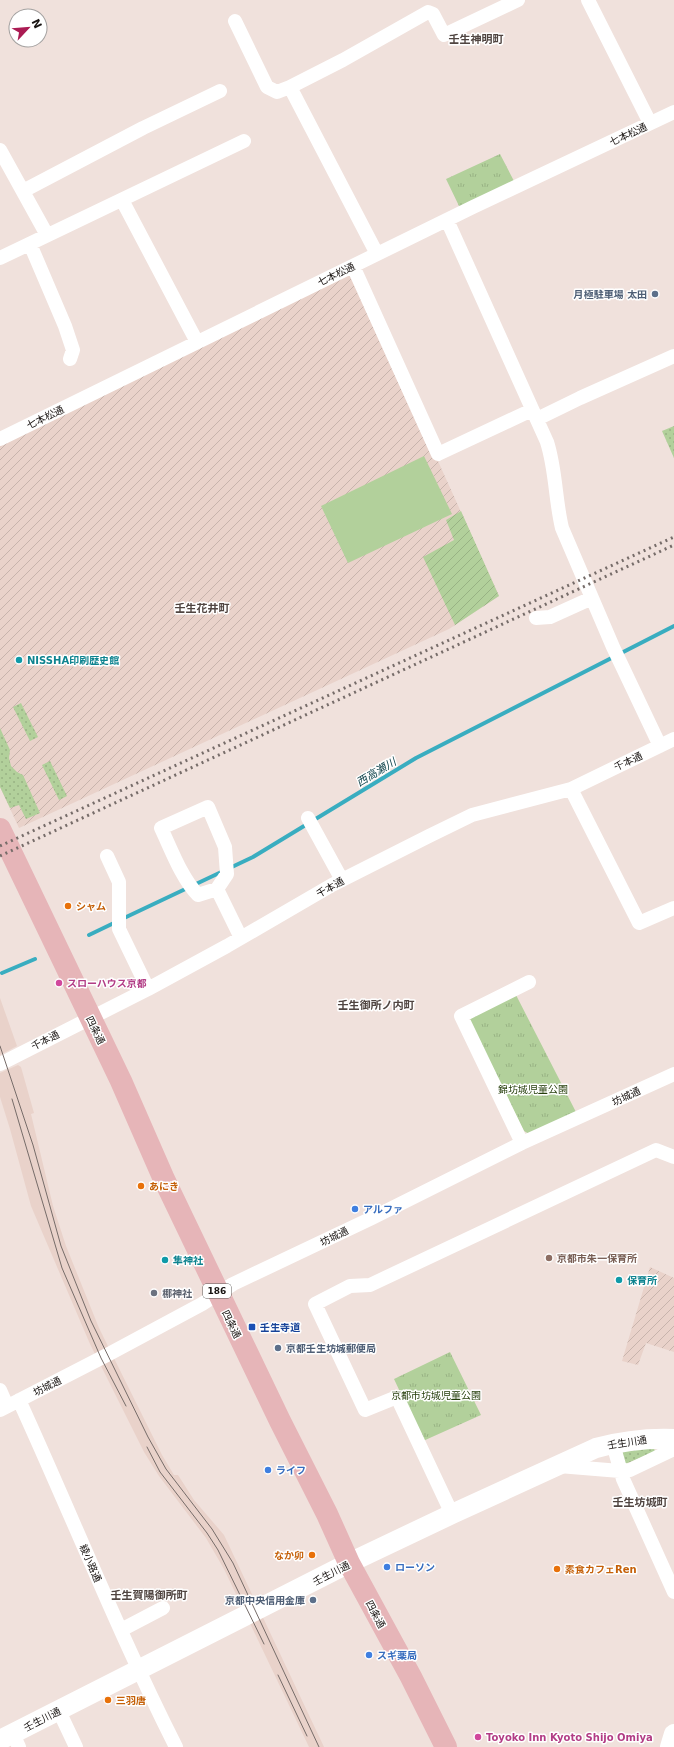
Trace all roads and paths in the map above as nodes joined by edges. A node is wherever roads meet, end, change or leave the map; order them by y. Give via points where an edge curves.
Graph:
1 (518, 0) edge
2 (588, 0) edge
3 (235, 21) dead end
4 (290, 87) junction
5 (220, 91) dead end
6 (674, 112) edge
7 (650, 123) junction
8 (244, 141) dead end
9 (0, 150) edge
10 (24, 191) junction
11 (122, 200) junction
12 (447, 220) junction
13 (47, 235) junction
14 (30, 244) junction
15 (377, 254) junction
16 (0, 258) edge
17 (353, 266) junction
18 (197, 342) junction
19 (674, 356) edge
20 (70, 359) dead end
21 (535, 415) junction
22 (0, 439) edge
23 (592, 598) junction
24 (536, 618) dead end
25 (674, 739) edge
26 (660, 746) junction
27 (570, 789) junction
28 (311, 824) dead end
29 (0, 830) edge
30 (107, 856) dead end
31 (342, 880) junction
32 (217, 889) junction
33 (674, 908) edge
34 (241, 938) junction
35 (529, 982) dead end
36 (148, 989) junction
37 (90, 1018) junction
38 (0, 1064) edge
39 (674, 1074) edge
40 (522, 1144) junction
41 (674, 1157) edge
42 (218, 1293) junction
43 (0, 1390) edge
44 (9, 1406) edge
45 (674, 1439) edge
46 (613, 1444) junction
47 (674, 1449) edge
48 (557, 1466) junction
49 (620, 1471) junction
50 (452, 1514) junction
51 (349, 1564) junction
52 (674, 1592) edge
53 (162, 1608) dead end
54 (121, 1630) junction
55 (138, 1671) junction
56 (59, 1711) junction
57 (674, 1734) edge
58 (11, 1741) edge
59 (76, 1747) edge
60 (176, 1747) edge
61 (446, 1747) edge
62 (670, 1747) edge

1 - 4 street via 444,35 433,14 428,12
2 - 7 street
3 - 4 street via 267,87 277,92
4 - 15 street
5 - 10 street via 143,128
6 - 7 street, 七本松通
7 - 12 street, 七本松通
8 - 11 street
9 - 10 street
10 - 13 street
11 - 13 street
11 - 18 street
12 - 15 street, 七本松通
12 - 21 street
13 - 14 street
14 - 16 street
14 - 20 street via 65,326 73,350
15 - 17 street, 七本松通
17 - 18 street, 七本松通
17 - 21 street via 438,454
18 - 22 street, 七本松通
19 - 21 street
21 - 23 street via 551,454 562,528
23 - 24 street via 550,618
23 - 26 street
25 - 26 street, 千本通
26 - 27 street, 千本通
27 - 31 street, 千本通 via 472,815
27 - 33 street via 638,923
28 - 31 street
29 - 37 main road, 四条通 / 186
30 - 36 street via 119,882 119,929
31 - 34 street, 千本通
32 - 32 street via 227,869 225,847 208,807 161,828 191,887 198,895
32 - 34 street
34 - 36 street, 千本通
35 - 40 street via 461,1016
36 - 37 street, 千本通
37 - 38 street, 千本通
37 - 42 main road, 四条通 / 186
39 - 40 street, 坊城通
40 - 42 street, 坊城通
41 - 50 street via 656,1150 370,1285 350,1286 315,1304 365,1410 397,1397
42 - 44 street, 坊城通 via 202,1304
42 - 51 main road, 四条通 / 186
43 - 44 street, 綾小路通
44 - 54 street, 綾小路通 via 54,1476
45 - 46 street, 壬生川通 via 655,1438
46 - 48 street, 壬生川通 via 596,1448
46 - 49 street
47 - 49 street via 630,1470
48 - 49 street
48 - 50 street, 壬生川通
49 - 52 street
50 - 51 street, 壬生川通
51 - 55 street, 壬生川通
51 - 61 main road, 四条通 / 186
53 - 54 street
54 - 55 street, 綾小路通
55 - 56 street, 壬生川通
55 - 60 street, 綾小路通
56 - 58 street, 壬生川通
56 - 59 street
57 - 62 street

